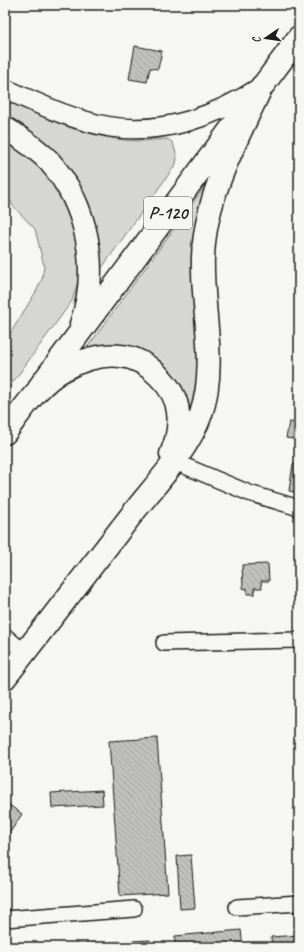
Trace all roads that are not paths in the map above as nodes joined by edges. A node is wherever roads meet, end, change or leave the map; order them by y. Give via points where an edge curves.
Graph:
1 (299, 37) edge
2 (262, 86) junction
3 (5, 89) edge
4 (5, 128) edge
5 (74, 340) junction
6 (40, 386) junction
7 (5, 433) edge
8 (173, 461) junction
9 (159, 480) junction
10 (299, 508) edge
11 (5, 636) edge
12 (299, 640) edge
13 (164, 643) dead end
14 (25, 653) junction
15 (5, 678) edge
16 (299, 902) edge
17 (237, 907) dead end
18 (134, 909) dead end
19 (5, 919) edge

1 - 2 highway, Р-120
2 - 3 main road via 204,116 151,129 111,127 86,122
2 - 5 highway, Р-120
2 - 8 highway via 221,177 208,223 203,257 208,359 206,396 196,426
4 - 5 highway via 48,161 61,177 80,214 90,255 90,287 87,305
5 - 6 highway, Р-120
6 - 7 highway, Р-120
6 - 9 highway via 66,369 101,356 133,358 156,373 173,396 179,424 175,445
8 - 9 highway
8 - 10 street via 249,493
9 - 14 highway
11 - 14 street
12 - 13 street
14 - 15 highway
16 - 17 street
18 - 19 street

